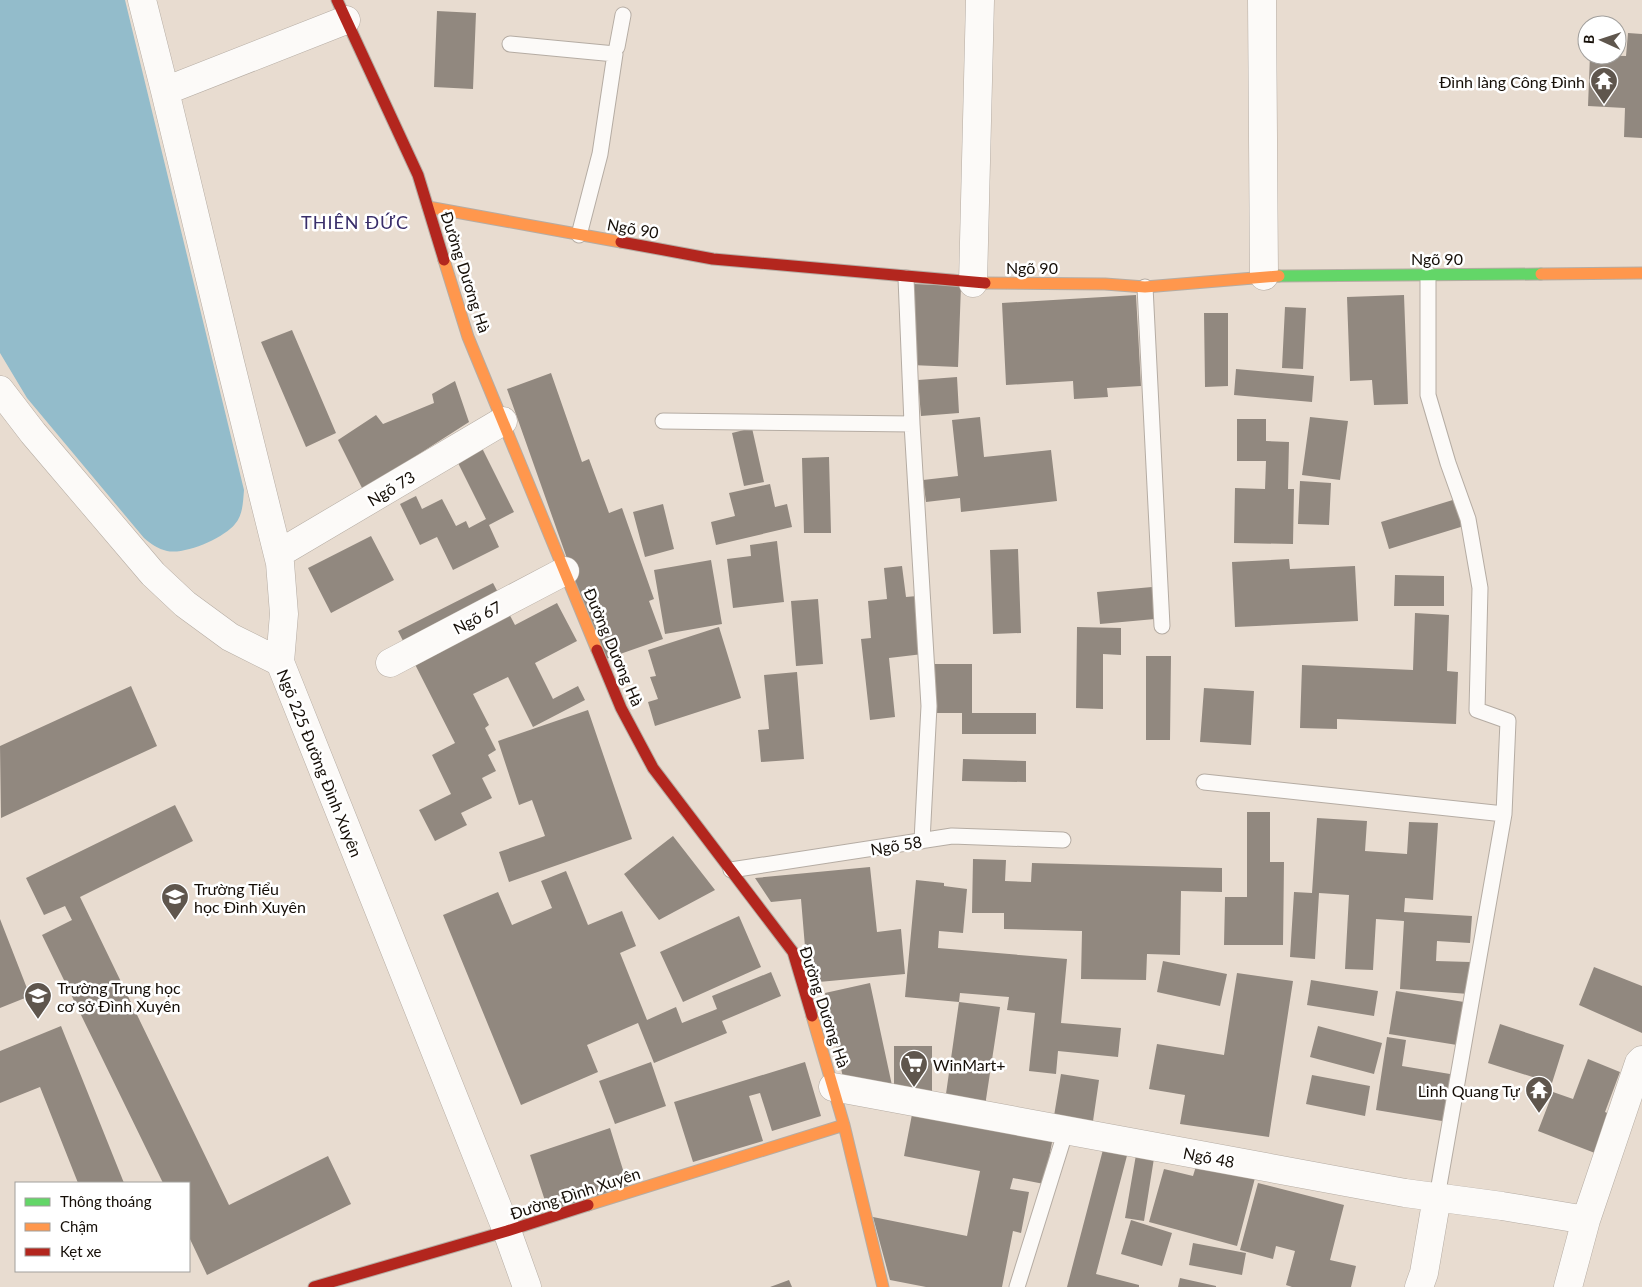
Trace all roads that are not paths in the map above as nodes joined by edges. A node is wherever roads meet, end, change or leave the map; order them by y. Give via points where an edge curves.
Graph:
1 (142, 0) edge
2 (980, 0) edge
3 (1262, 0) edge
4 (341, 10) edge
5 (623, 15) dead end
6 (510, 44) dead end
7 (617, 47) dead end
8 (166, 91) junction
9 (428, 207) junction
10 (578, 235) junction
11 (1642, 273) edge
12 (1428, 274) junction
13 (1264, 276) junction
14 (906, 278) junction
15 (973, 283) junction
16 (1145, 287) junction
17 (0, 390) edge
18 (503, 421) junction
19 (663, 421) dead end
20 (912, 424) junction
21 (278, 554) junction
22 (565, 570) junction
23 (1162, 626) dead end
24 (280, 662) junction
25 (390, 663) dead end
26 (1204, 782) dead end
27 (1504, 814) junction
28 (1063, 840) dead end
29 (922, 841) junction
30 (731, 870) junction
31 (1642, 1060) edge
32 (833, 1087) junction
33 (844, 1125) junction
34 (1066, 1130) junction
35 (1436, 1197) junction
36 (1586, 1220) junction
37 (507, 1231) junction
38 (314, 1287) edge
39 (526, 1287) edge
40 (883, 1287) edge
41 (1017, 1287) edge
42 (1420, 1287) edge
43 (1568, 1287) edge

1 - 8 street
2 - 15 street
3 - 13 street
4 - 8 street
4 - 9 street, Đường Dương Hà via 418,175
5 - 7 lane
6 - 10 lane via 616,54 600,154
8 - 21 street
9 - 10 street, Ngõ 90
9 - 18 street, Đường Dương Hà via 468,336
10 - 14 street, Ngõ 90 via 713,259
11 - 12 street, Ngõ 90
12 - 13 street, Ngõ 90
12 - 27 lane via 1428,395 1468,519 1480,588 1477,710 1508,721
13 - 16 street, Ngõ 90
14 - 15 street, Ngõ 90
14 - 20 lane
15 - 16 street, Ngõ 90
16 - 23 lane
17 - 24 street, Ngõ 225 Đường Đình Xuyên via 152,574 185,604 230,637
18 - 21 street, Ngõ 73
18 - 22 street, Đường Dương Hà
19 - 20 lane
20 - 29 lane via 929,706
21 - 24 street via 284,614
22 - 25 street, Ngõ 67
22 - 30 street, Đường Dương Hà via 621,708 653,768
24 - 37 street, Ngõ 225 Đường Đình Xuyên
26 - 27 lane
27 - 35 lane
28 - 29 lane, Ngõ 58 via 952,836
29 - 30 lane, Ngõ 58
30 - 32 street, Đường Dương Hà via 794,952
31 - 36 street
32 - 33 street, Đường Dương Hà
32 - 34 street, Ngõ 48
33 - 37 street, Đường Đình Xuyên
33 - 40 street, Đường Dương Hà
34 - 35 street, Ngõ 48
34 - 41 lane
35 - 36 street, Ngõ 48
35 - 42 street
36 - 43 street
37 - 38 street, Đường Đình Xuyên
37 - 39 street, Ngõ 225 Đường Đình Xuyên

